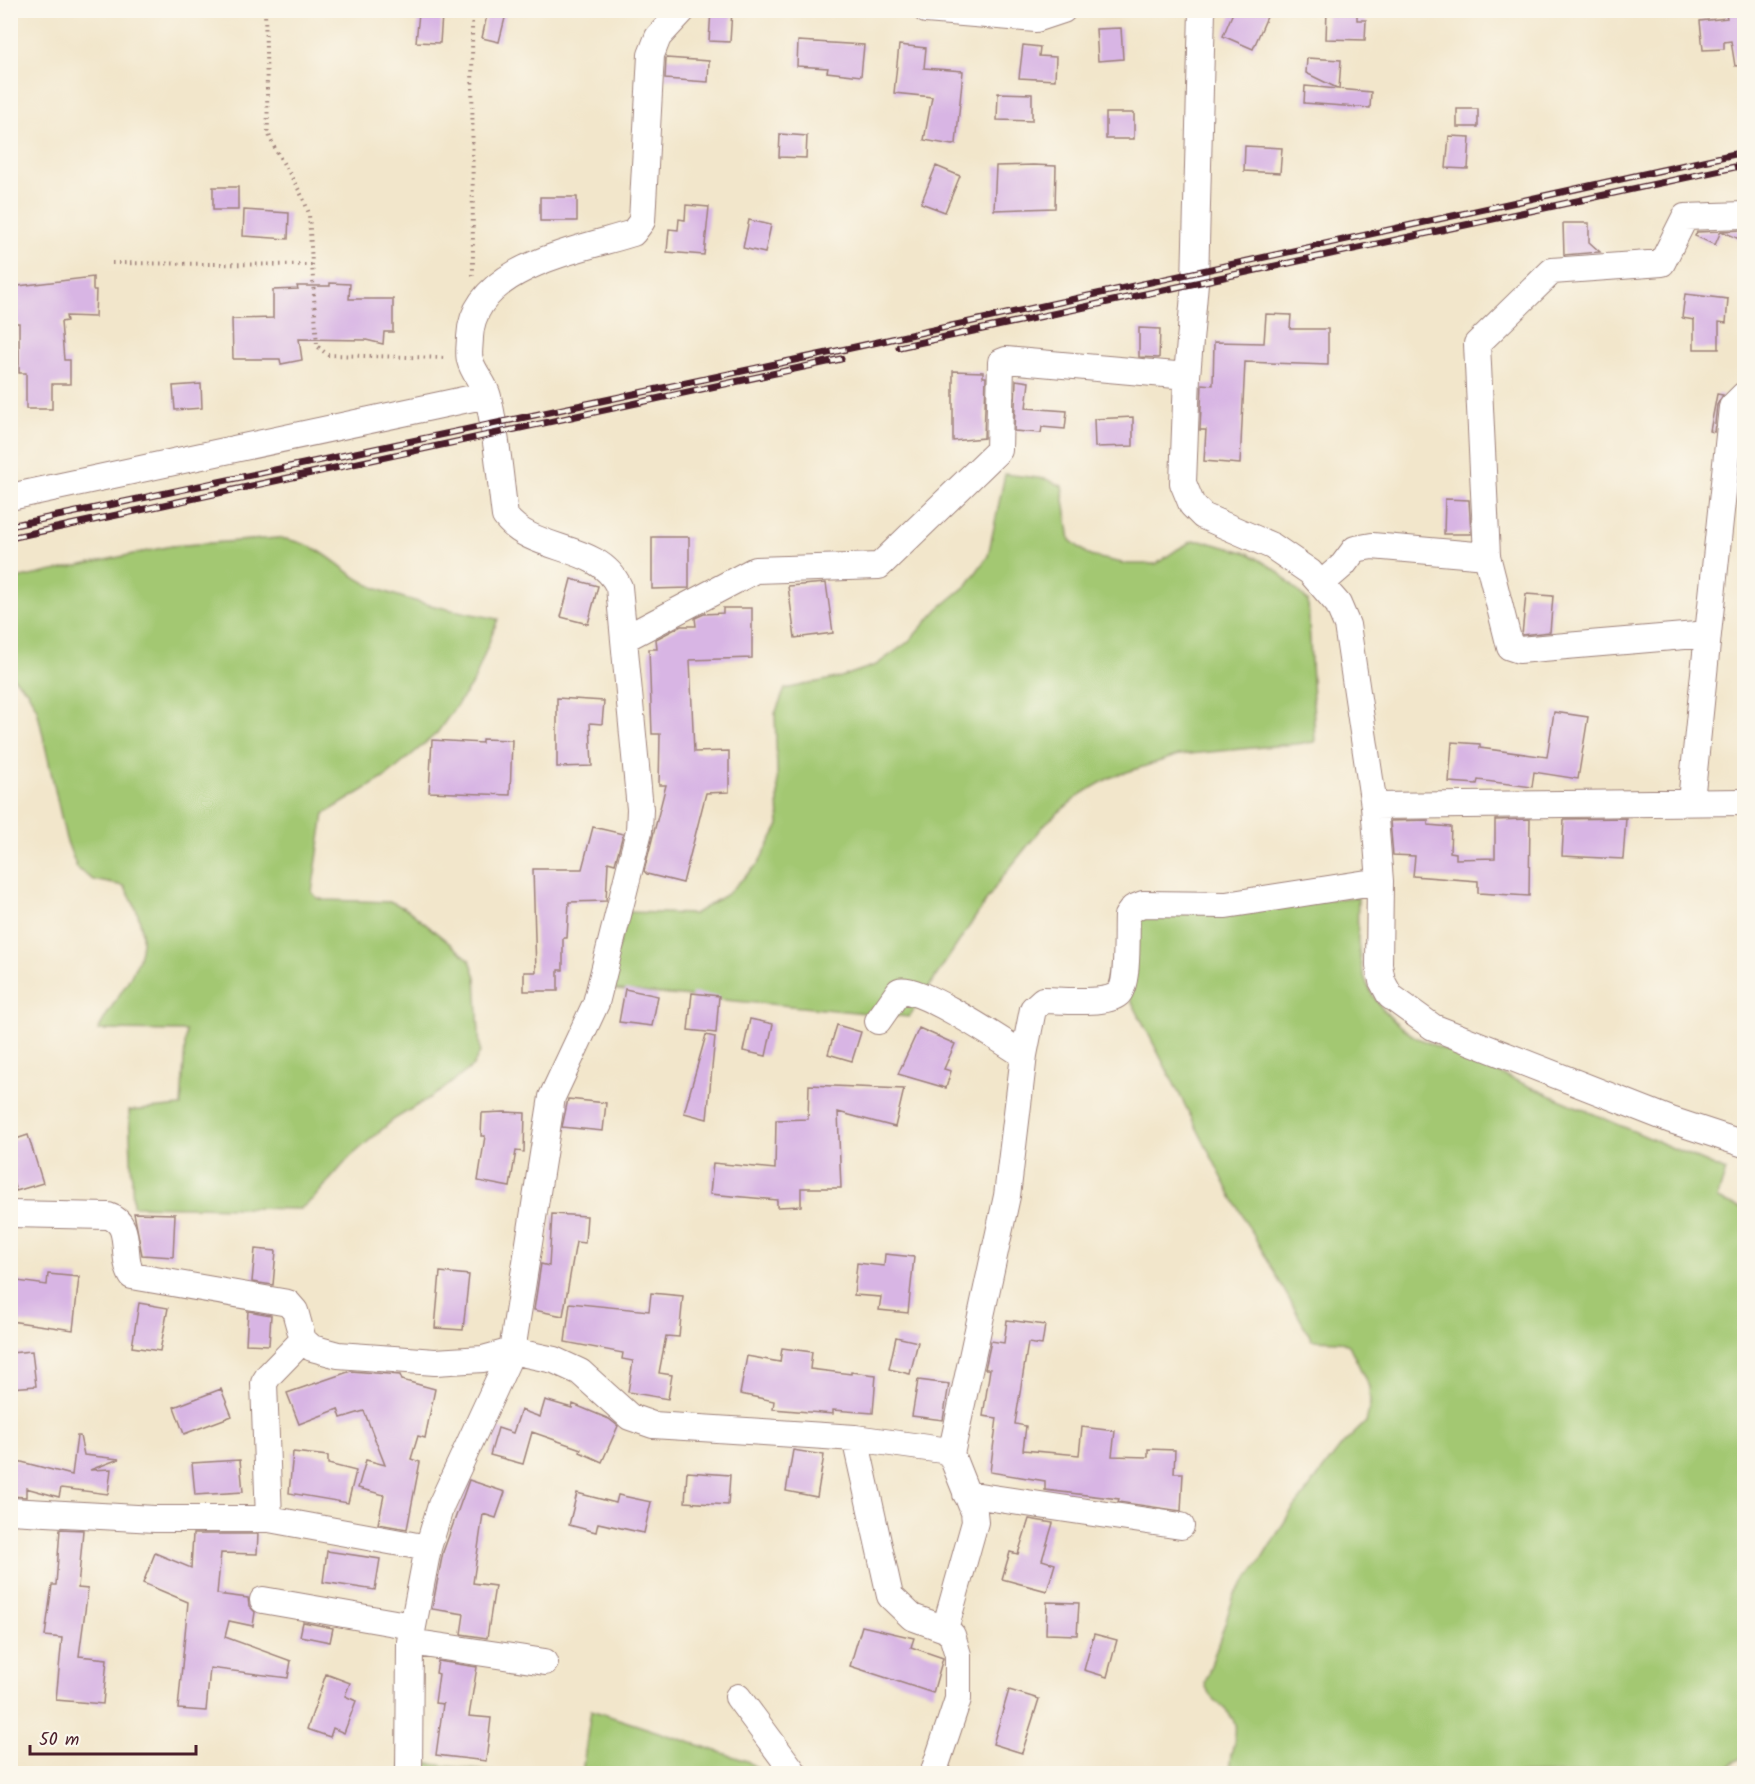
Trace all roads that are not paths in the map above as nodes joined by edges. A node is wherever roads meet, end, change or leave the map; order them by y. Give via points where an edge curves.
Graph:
1 (683, 10) edge
2 (926, 10) edge
3 (1063, 10) edge
4 (1202, 10) edge
5 (1744, 215) edge
6 (1187, 376) junction
7 (487, 395) junction
8 (1744, 395) edge
9 (10, 497) edge
10 (1487, 556) junction
11 (1321, 584) junction
12 (1708, 634) junction
13 (624, 639) junction
14 (1691, 801) junction
15 (1744, 802) edge
16 (1374, 806) junction
17 (1380, 881) junction
18 (878, 1022) dead end
19 (1024, 1055) junction
20 (1744, 1144) edge
21 (10, 1214) edge
22 (303, 1340) junction
23 (512, 1351) junction
24 (855, 1438) junction
25 (951, 1454) junction
26 (966, 1494) junction
27 (10, 1511) edge
28 (269, 1519) junction
29 (1181, 1526) dead end
30 (428, 1548) junction
31 (263, 1600) dead end
32 (945, 1629) junction
33 (411, 1634) junction
34 (545, 1662) dead end
35 (738, 1697) dead end
36 (409, 1773) edge
37 (795, 1773) edge
38 (933, 1773) edge

1 - 7 street via 658,37 651,55 642,221 633,233 528,266 499,284 482,302 473,317 469,359
2 - 3 street via 1036,19
4 - 6 street via 1195,283
5 - 10 street via 1685,217 1662,263 1552,271 1477,344
6 - 11 street via 1183,483 1192,505 1203,516 1292,557
6 - 13 street via 1001,362 999,450 879,566 755,570
7 - 9 street
7 - 13 street via 506,516 512,525 602,563 614,575 619,587
8 - 12 street via 1732,407
10 - 11 street via 1372,546 1355,549
10 - 12 street via 1510,647 1519,650
11 - 16 street via 1338,604 1347,625
12 - 14 street
13 - 23 street via 639,831 596,1003 552,1097
14 - 15 street
14 - 16 street
16 - 17 street
17 - 19 street via 1226,905 1143,904 1133,908 1127,916 1124,983 1119,994 1107,1000 1043,1000 1034,1009
17 - 20 street via 1382,981 1390,996 1414,1015 1433,1027
18 - 19 street via 899,991 909,989 952,1010
19 - 25 street via 1006,1196
21 - 22 street via 116,1218 123,1226 132,1276 288,1303 295,1311
22 - 23 street via 312,1348 338,1355 435,1362 483,1359
22 - 28 street via 264,1383
23 - 24 street via 555,1360 580,1372 630,1417 653,1425
23 - 30 street via 441,1505
24 - 25 street
24 - 32 street via 890,1596 912,1617
25 - 26 street
26 - 29 street
26 - 32 street via 975,1512 975,1522
27 - 28 street via 155,1519
28 - 30 street
30 - 33 street
31 - 33 street
32 - 38 street via 952,1635 958,1655 958,1699
33 - 34 street
33 - 36 street
35 - 37 street

